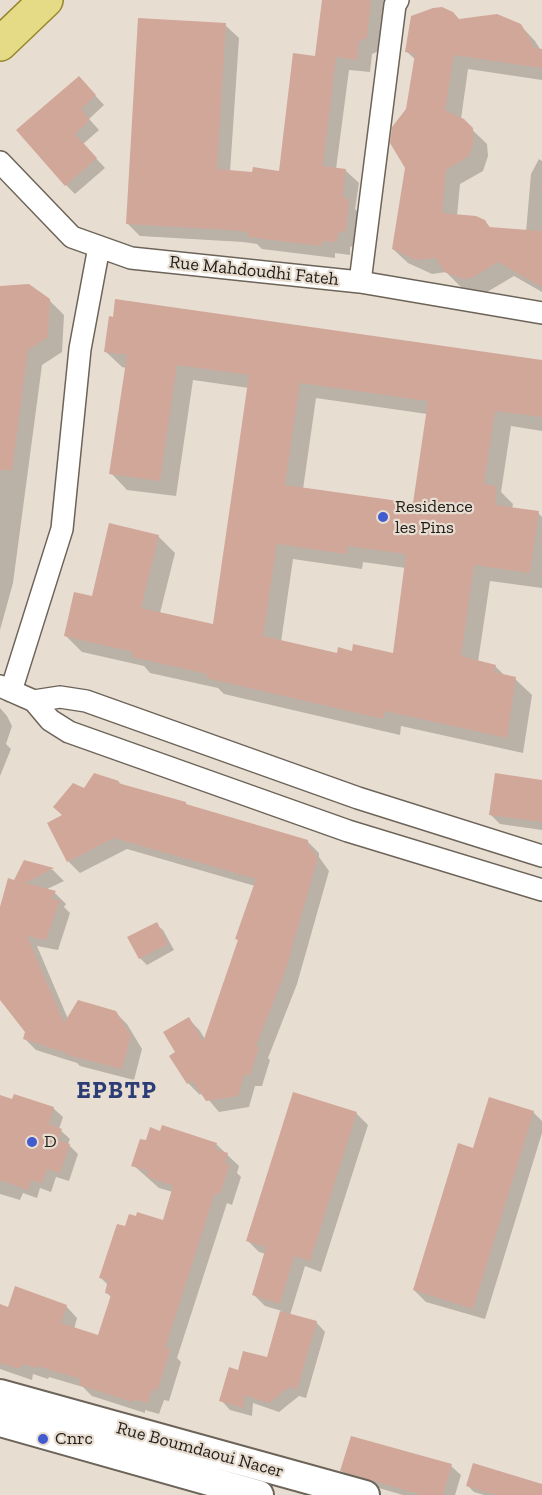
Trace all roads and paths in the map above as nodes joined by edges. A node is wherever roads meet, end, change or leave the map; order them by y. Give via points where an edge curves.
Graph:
1 (46, 0) edge
2 (398, 0) edge
3 (0, 44) edge
4 (0, 162) edge
5 (99, 247) junction
6 (360, 282) junction
7 (542, 313) edge
8 (6, 689) edge
9 (33, 701) junction
10 (542, 856) edge
11 (542, 890) edge
12 (0, 1394) edge
13 (0, 1422) edge
14 (259, 1495) edge
15 (365, 1495) edge

1 - 3 main road
2 - 6 street
4 - 5 street, Rue Mahdoudhi Fateh via 72,237
5 - 6 street, Rue Mahdoudhi Fateh via 131,258
5 - 8 street via 80,349 62,528
6 - 7 street, Rue Mahdoudhi Fateh
8 - 9 street
9 - 10 street via 86,701 358,798
9 - 11 street via 50,720 69,732 348,831
12 - 15 street, Rue Boumdaoui Nacer
13 - 14 street

